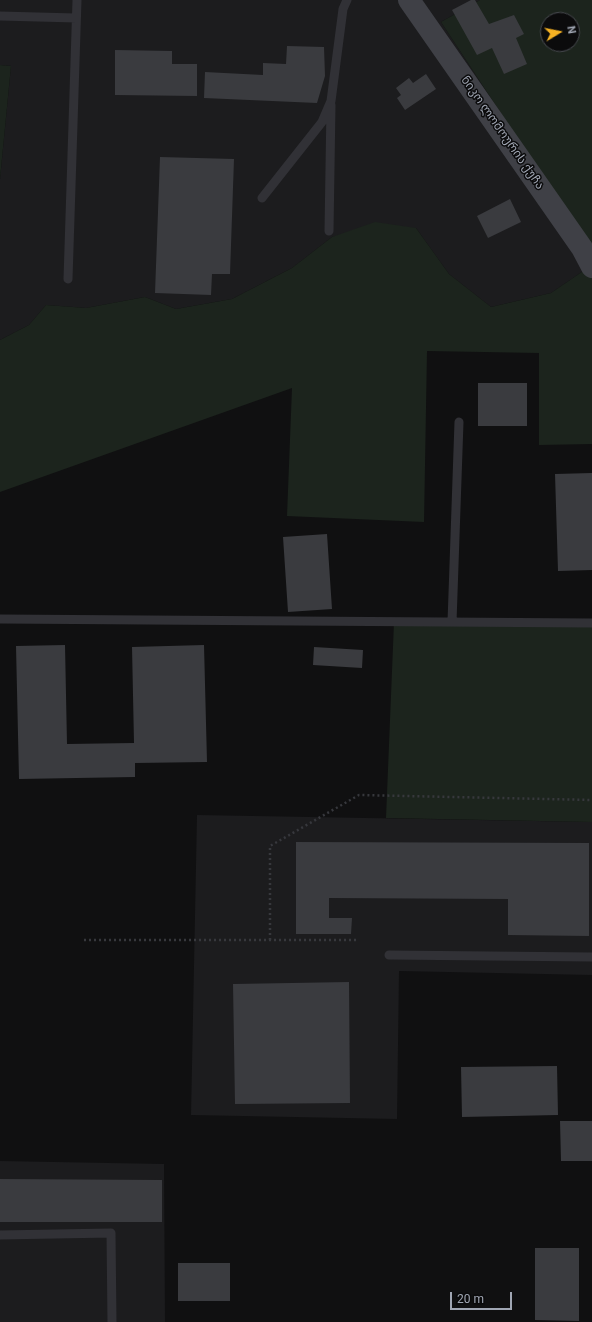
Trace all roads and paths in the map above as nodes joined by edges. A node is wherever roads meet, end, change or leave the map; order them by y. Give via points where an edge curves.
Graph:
1 (77, 0) edge
2 (347, 0) edge
3 (409, 0) edge
4 (0, 16) edge
5 (76, 18) junction
6 (331, 101) junction
7 (262, 198) dead end
8 (329, 231) dead end
9 (592, 267) edge
10 (68, 279) dead end
11 (459, 422) dead end
12 (0, 619) edge
13 (452, 622) junction
14 (592, 623) edge
15 (592, 800) edge
16 (84, 940) dead end
17 (270, 940) junction
18 (359, 940) dead end
19 (389, 955) dead end
20 (592, 957) edge
21 (0, 1235) edge
22 (112, 1322) edge

1 - 5 lane
2 - 6 lane via 343,9
3 - 9 street, ნიკო ლომოურის ქუჩა via 577,241
4 - 5 lane
5 - 10 lane
6 - 7 lane via 322,122
6 - 8 lane
11 - 13 lane
12 - 13 lane
13 - 14 lane
15 - 17 path via 360,795 270,846
16 - 17 path
17 - 18 path
19 - 20 lane
21 - 22 lane via 111,1234

